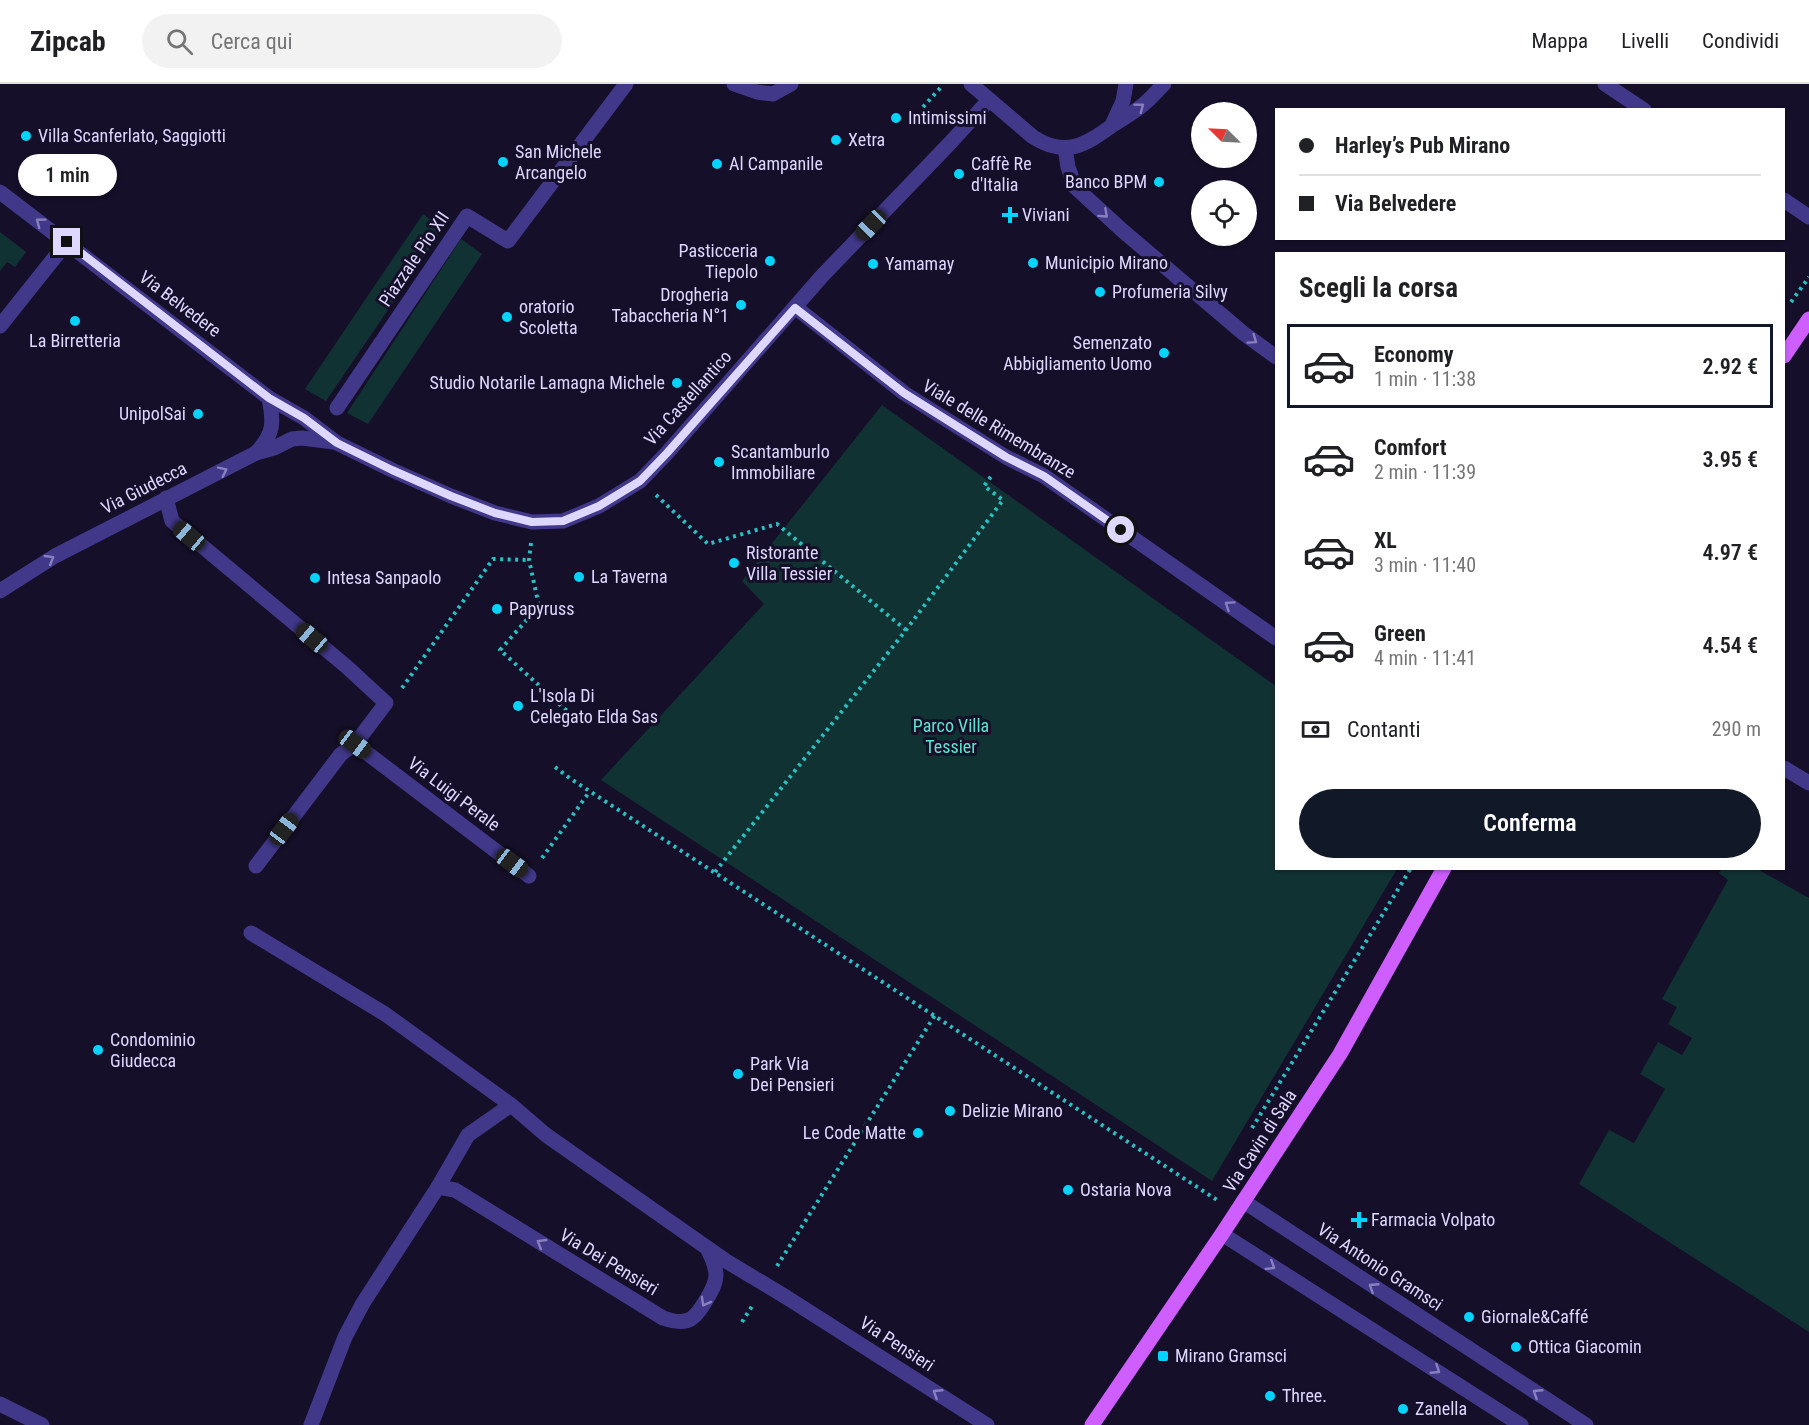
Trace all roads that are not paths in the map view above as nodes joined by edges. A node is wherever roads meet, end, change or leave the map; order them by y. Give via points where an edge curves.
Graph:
1 (626, 84) edge
2 (734, 84) edge
3 (791, 84) edge
4 (971, 84) edge
5 (1126, 84) edge
6 (1164, 84) edge
7 (1605, 84) edge
8 (989, 100) junction
9 (1641, 108) edge
10 (1113, 126) junction
11 (1065, 148) junction
12 (0, 192) edge
13 (1785, 201) edge
14 (1809, 217) edge
15 (67, 242) junction
16 (795, 308) junction
17 (1809, 319) edge
18 (0, 326) edge
19 (1785, 355) edge
20 (1275, 356) edge
21 (269, 398) junction
22 (337, 408) dead end
23 (337, 443) junction
24 (256, 453) junction
25 (166, 498) junction
26 (0, 591) edge
27 (1275, 637) edge
28 (355, 744) junction
29 (1785, 769) edge
30 (1809, 783) edge
31 (256, 866) dead end
32 (1443, 870) edge
33 (529, 876) road end
34 (251, 933) dead end
35 (511, 1105) junction
36 (438, 1187) junction
37 (1239, 1207) junction
38 (1222, 1234) junction
39 (707, 1248) junction
40 (0, 1404) edge
41 (42, 1425) edge
42 (311, 1425) edge
43 (987, 1425) edge
44 (1092, 1425) edge
45 (1521, 1425) edge
46 (1586, 1425) edge

1 - 22 street, Piazzale Pio XII via 508,241 467,216
2 - 3 street via 772,94
4 - 8 street
5 - 10 street
10 -> 6 street via 1144,105
7 - 9 street
8 - 11 street via 1033,137
8 - 16 street, Via Castellantico
10 - 11 street via 1079,146
11 -> 20 street via 1075,187
15 -> 12 street, Via Belvedere
13 - 14 street
15 - 18 street
15 - 21 street, Via Belvedere
16 - 23 street, Via Castellantico via 640,481 599,506 563,521 532,522 495,513
27 -> 16 street, Viale delle Rimembranze via 1044,476 1006,457 904,393
17 - 19 main road
21 - 23 street, Via Castellantico
21 - 24 street via 273,425 266,443
23 - 24 street, Via Castellantico via 292,439
25 -> 24 street, Via Giudecca
26 -> 25 street, Via Giudecca via 55,556
25 - 28 street via 172,521 386,703
28 - 31 street via 341,754
28 - 33 street, Via Luigi Perale
29 - 30 street
32 - 37 main road, Via Cavin di Sala via 1340,1054
34 - 35 street via 385,1014
35 - 36 street via 468,1135
35 - 39 street via 546,1135
39 -> 36 street, Via Dei Pensieri via 715,1267 713,1287 692,1320 674,1322 455,1191
36 - 42 street via 363,1303 345,1337
37 - 38 main road, Via Cavin di Sala
46 -> 37 street, Via Antonio Gramsci
38 - 44 main road, Via Cavin di Sala
38 -> 45 street
43 -> 39 street, Via Pensieri
40 - 41 street

